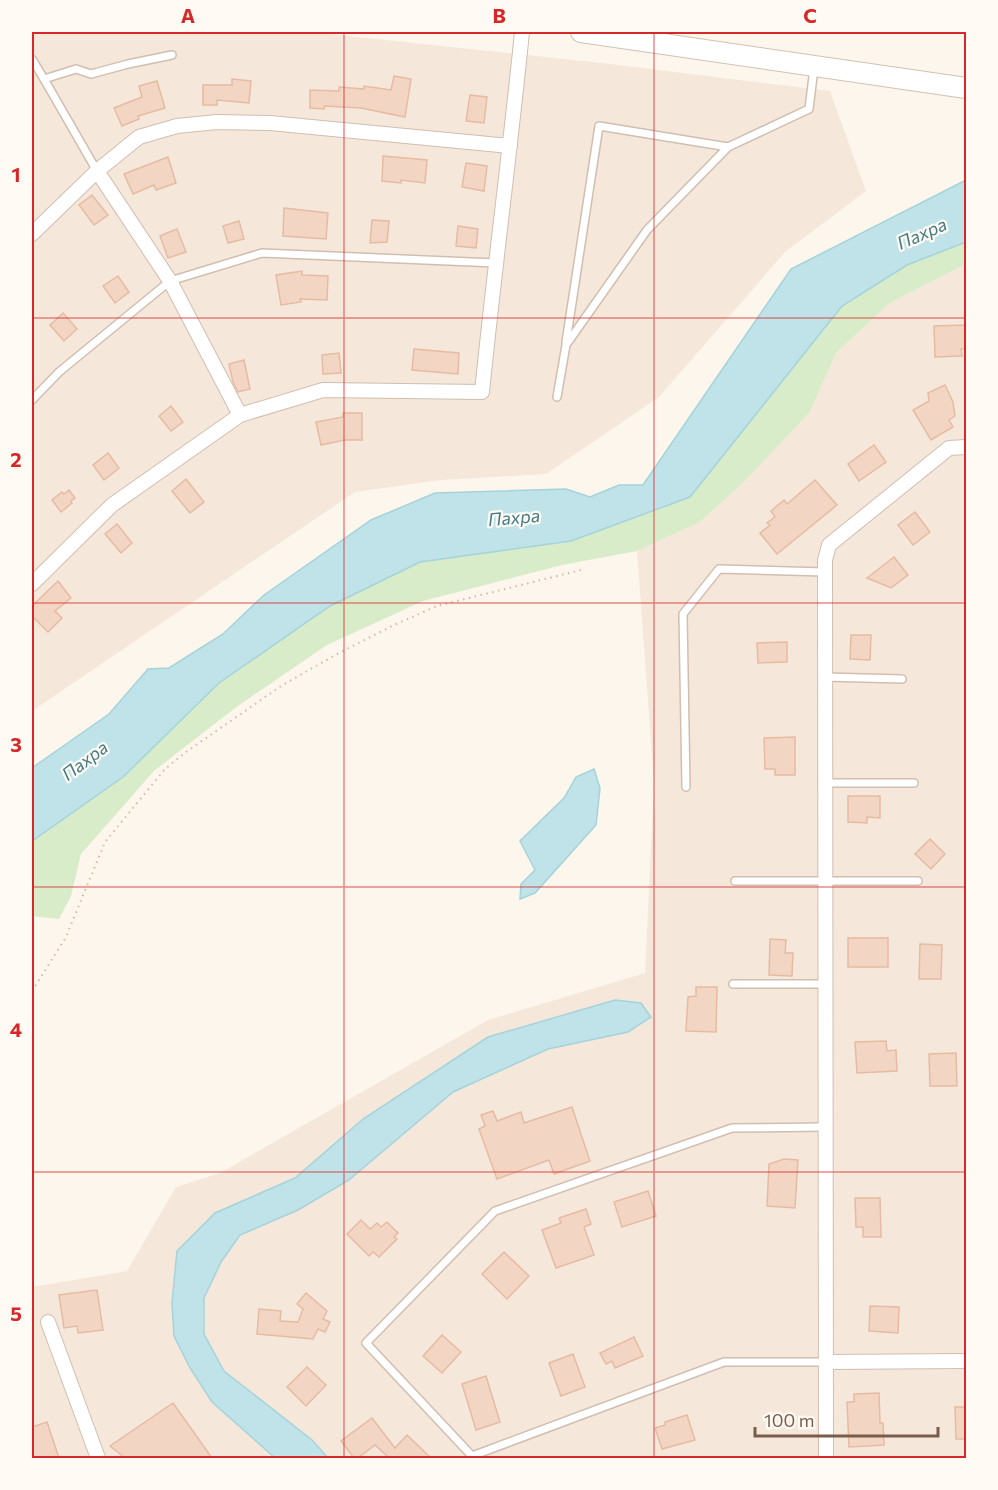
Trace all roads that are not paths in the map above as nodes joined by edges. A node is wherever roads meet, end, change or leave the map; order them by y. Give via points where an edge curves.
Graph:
1 (522, 32) edge
2 (581, 32) edge
3 (172, 55) dead end
4 (32, 59) edge
5 (815, 65) junction
6 (44, 79) junction
7 (966, 88) edge
8 (510, 146) junction
9 (728, 147) junction
10 (97, 171) junction
11 (32, 234) edge
12 (495, 263) junction
13 (170, 281) junction
14 (566, 345) junction
15 (557, 397) dead end
16 (32, 399) edge
17 (240, 415) junction
18 (966, 447) edge
19 (825, 572) junction
20 (32, 584) edge
21 (825, 677) junction
22 (902, 679) dead end
23 (825, 783) junction
24 (914, 783) dead end
25 (686, 787) dead end
26 (735, 881) dead end
27 (918, 881) dead end
28 (826, 882) junction
29 (733, 984) dead end
30 (826, 984) junction
31 (825, 1127) junction
32 (48, 1322) dead end
33 (966, 1361) edge
34 (825, 1362) junction
35 (98, 1458) edge
36 (826, 1458) edge

1 - 8 street
2 - 5 main road
3 - 6 lane via 91,74 76,69
4 - 6 lane
5 - 7 main road
5 - 9 lane via 809,109
6 - 10 lane
8 - 10 street via 270,123 217,122 177,126 139,137
8 - 12 street
9 - 14 lane via 647,230
9 - 14 lane via 599,126
10 - 11 street
10 - 13 street
12 - 13 lane via 262,253
12 - 17 street via 482,392 324,390
13 - 16 lane
13 - 17 street
14 - 15 lane
17 - 20 street via 112,505
18 - 19 street via 950,448 829,545
19 - 21 street
19 - 25 lane via 719,569 683,614
21 - 22 lane
21 - 23 street
23 - 24 lane
23 - 28 street
26 - 28 lane
27 - 28 lane
28 - 30 street
29 - 30 lane
30 - 31 street
31 - 34 street
31 - 34 lane via 732,1128 495,1211 366,1343 472,1456 724,1362
32 - 35 street
33 - 34 street
34 - 36 street

